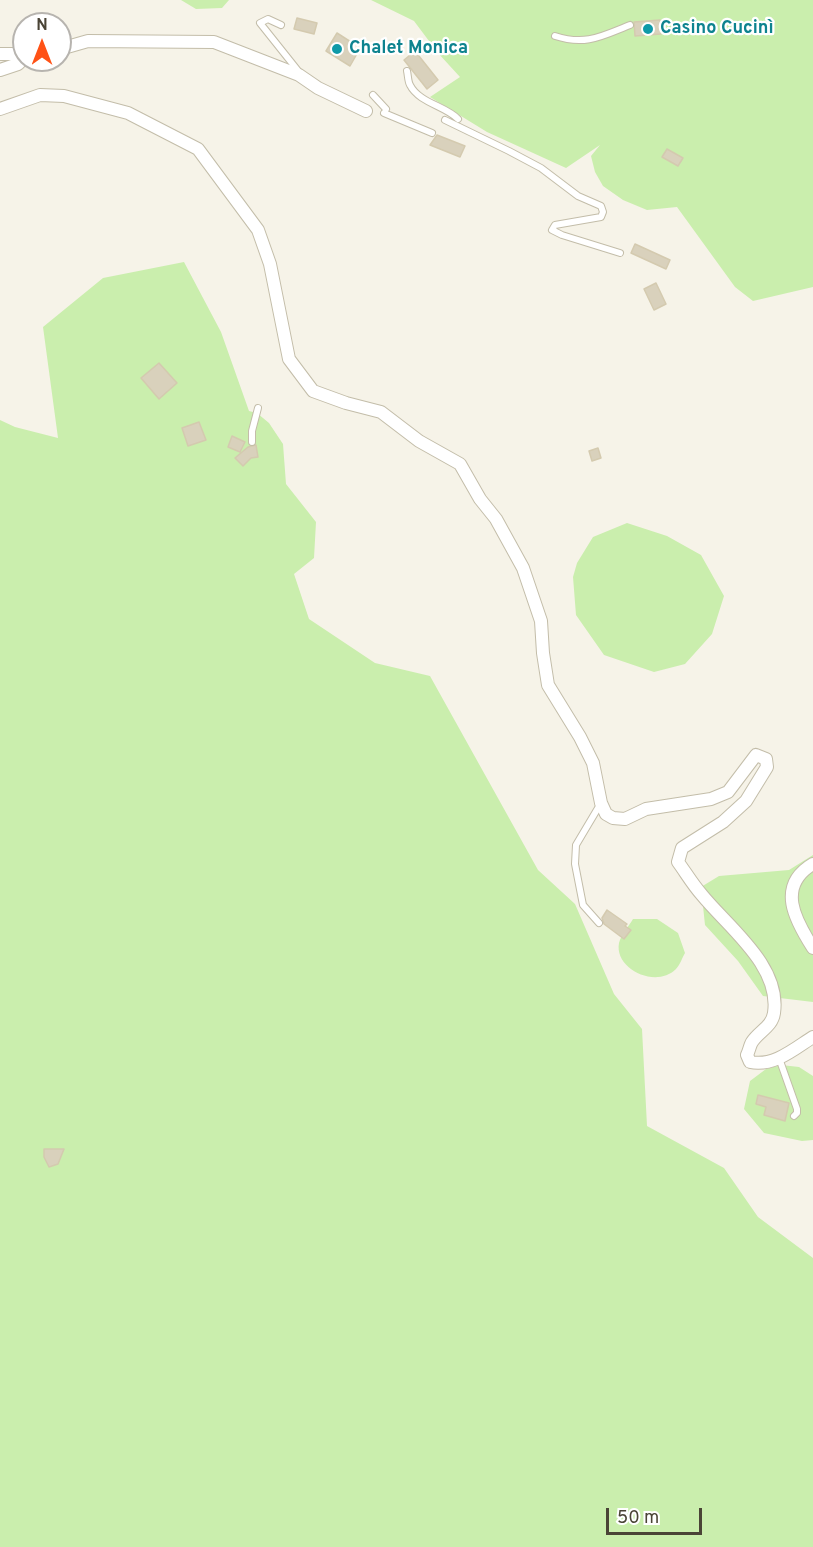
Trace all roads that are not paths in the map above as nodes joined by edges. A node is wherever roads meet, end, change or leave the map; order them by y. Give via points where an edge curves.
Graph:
1 (281, 25) dead end
2 (630, 25) dead end
3 (555, 36) dead end
4 (72, 46) edge
5 (407, 71) dead end
6 (302, 78) junction
7 (373, 95) dead end
8 (0, 109) edge
9 (366, 111) dead end
10 (458, 119) dead end
11 (445, 120) dead end
12 (432, 133) dead end
13 (620, 253) dead end
14 (258, 408) dead end
15 (252, 442) dead end
16 (601, 803) junction
17 (813, 864) edge
18 (600, 923) dead end
19 (813, 948) edge
20 (813, 1037) edge
21 (779, 1058) junction
22 (794, 1116) dead end

1 - 6 lane via 268,19 260,23
2 - 3 lane via 597,39 579,41
4 - 6 street via 88,41 214,42
5 - 10 lane via 411,87
6 - 9 street
7 - 12 lane via 385,111
8 - 16 street via 40,95 64,96 128,113 198,149 258,230 270,264 289,358 313,391 381,412 419,441 460,464 496,519 523,568 541,621 548,685 593,763
11 - 13 lane via 541,168 578,196 601,206 602,217 555,225 552,230
14 - 15 lane
16 - 18 lane via 576,845 575,864 583,905
16 - 21 street via 606,814 625,819 646,809 711,799 728,792 756,755 766,759 767,767 746,801 723,822 682,848 678,862 769,976 775,995 774,1013 747,1055 750,1062 760,1064
17 - 19 street via 801,872 790,902
20 - 21 street
21 - 22 lane via 797,1109

